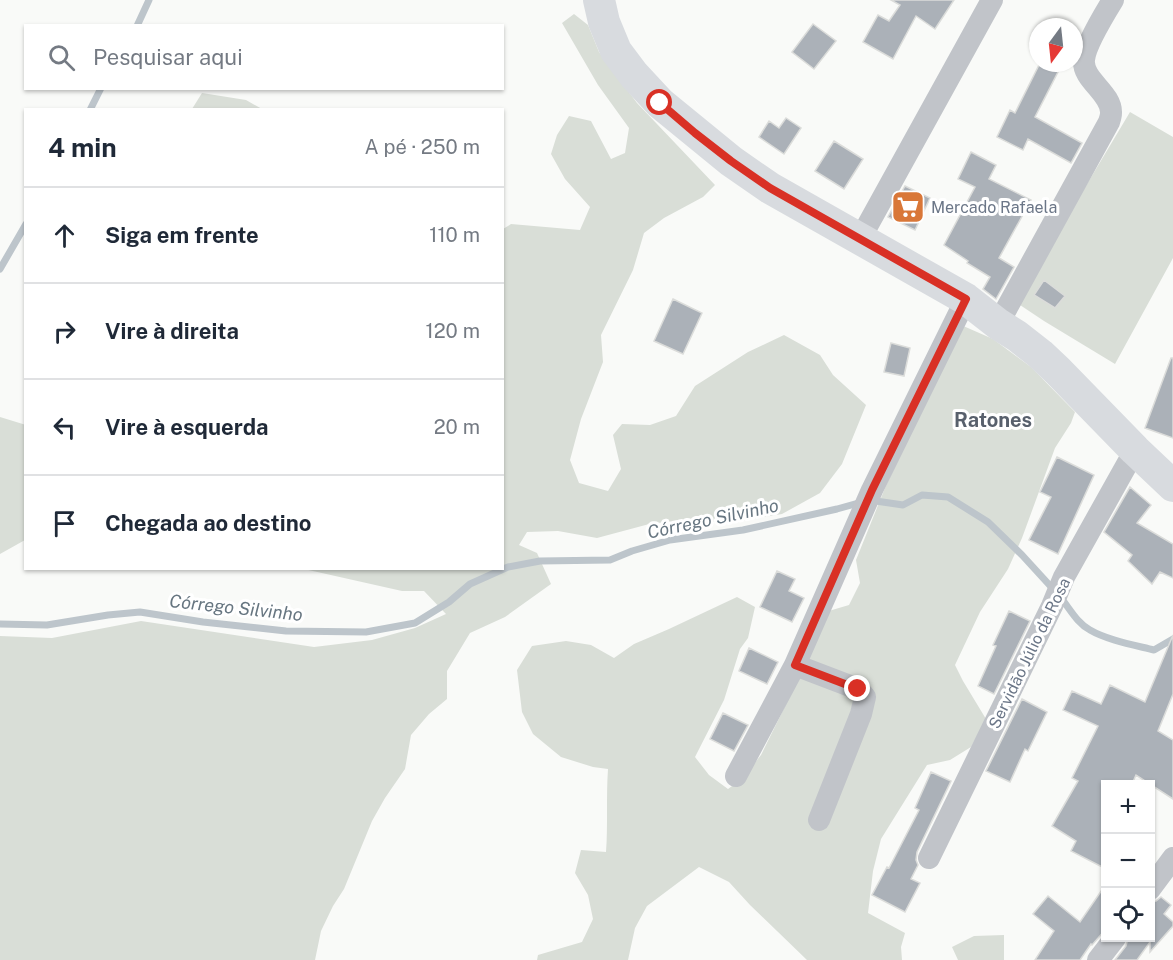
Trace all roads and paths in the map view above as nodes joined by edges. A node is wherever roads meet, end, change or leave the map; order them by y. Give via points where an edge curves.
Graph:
1 (598, 0) edge
2 (993, 0) edge
3 (1113, 0) edge
4 (860, 239) junction
5 (966, 299) junction
6 (998, 324) junction
7 (1135, 450) junction
8 (1173, 486) edge
9 (795, 665) junction
10 (736, 776) dead end
11 (819, 820) dead end
12 (929, 858) dead end
13 (1173, 858) edge
14 (1151, 888) edge
15 (1112, 942) edge
16 (1098, 960) edge

1 - 4 main road via 616,51 660,103 770,188
2 - 4 street
3 - 6 street via 1084,58 1085,69 1109,103 1109,122
4 - 5 main road
5 - 6 main road
5 - 9 street via 872,490
6 - 7 main road via 1040,354
7 - 8 main road
7 - 12 street, Servidão Júlio da Rosa via 1064,578
9 - 10 street
9 - 11 street via 858,689 865,697
13 - 14 street
15 - 16 street

